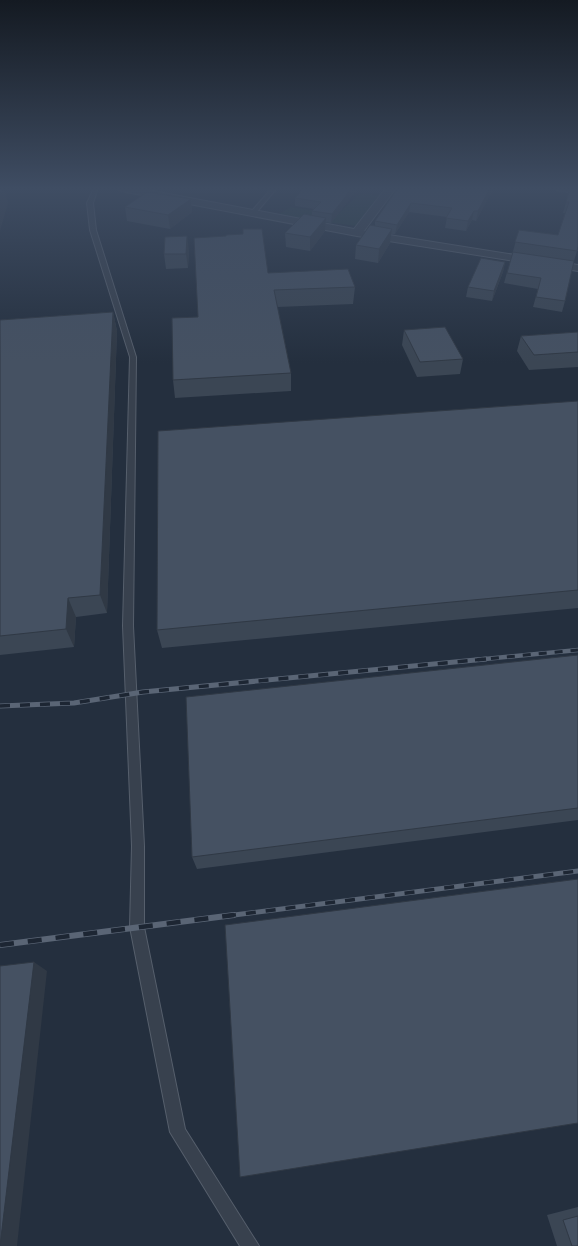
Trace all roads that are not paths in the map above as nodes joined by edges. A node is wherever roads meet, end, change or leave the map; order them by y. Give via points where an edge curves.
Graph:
1 (98, 246) edge
2 (440, 246) edge
3 (578, 268) edge
4 (250, 1246) edge

1 - 4 lane via 133,357 128,626 138,846 137,927 178,1132
2 - 3 street

